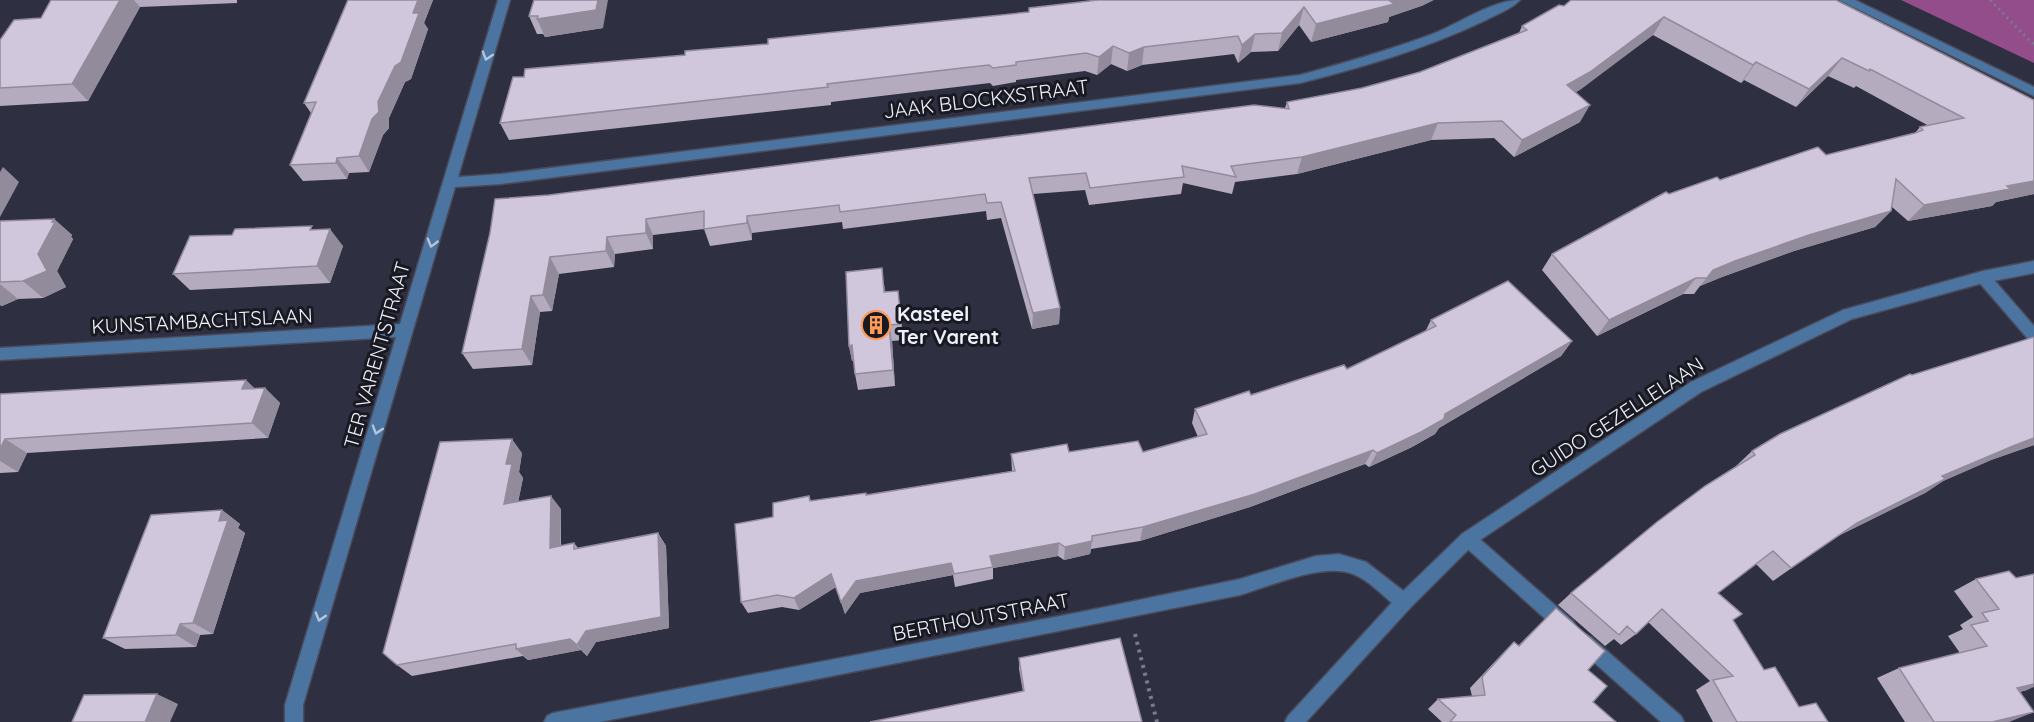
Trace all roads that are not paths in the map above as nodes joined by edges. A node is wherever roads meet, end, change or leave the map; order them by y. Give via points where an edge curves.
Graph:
1 (504, 0) edge
2 (1514, 0) edge
3 (1845, 0) edge
4 (2034, 92) edge
5 (449, 182) junction
6 (2034, 267) edge
7 (1983, 277) junction
8 (407, 330) junction
9 (2034, 336) edge
10 (0, 354) edge
11 (1468, 539) junction
12 (1404, 602) junction
13 (294, 722) edge
14 (553, 722) edge
15 (1294, 722) edge
16 (1675, 722) edge

1 -> 5 street, TER VARENTSTRAAT
2 - 5 street, JAAK BLOCKXSTRAAT via 1455,32 1382,58 1300,79 501,180
3 - 4 street
5 -> 8 street, TER VARENTSTRAAT
6 - 7 street, GUIDO GEZELLELAAN
7 - 9 street
7 - 11 street, GUIDO GEZELLELAAN via 1848,314 1696,387
8 - 10 street, KUNSTAMBACHTSLAAN
8 -> 13 street, TER VARENTSTRAAT via 294,705
11 - 12 street, GUIDO GEZELLELAAN
11 - 16 street
12 - 14 street, BERTHOUTSTRAAT via 1360,568 1339,562 1316,564 1240,586 1129,610
12 - 15 street, GUIDO GEZELLELAAN

